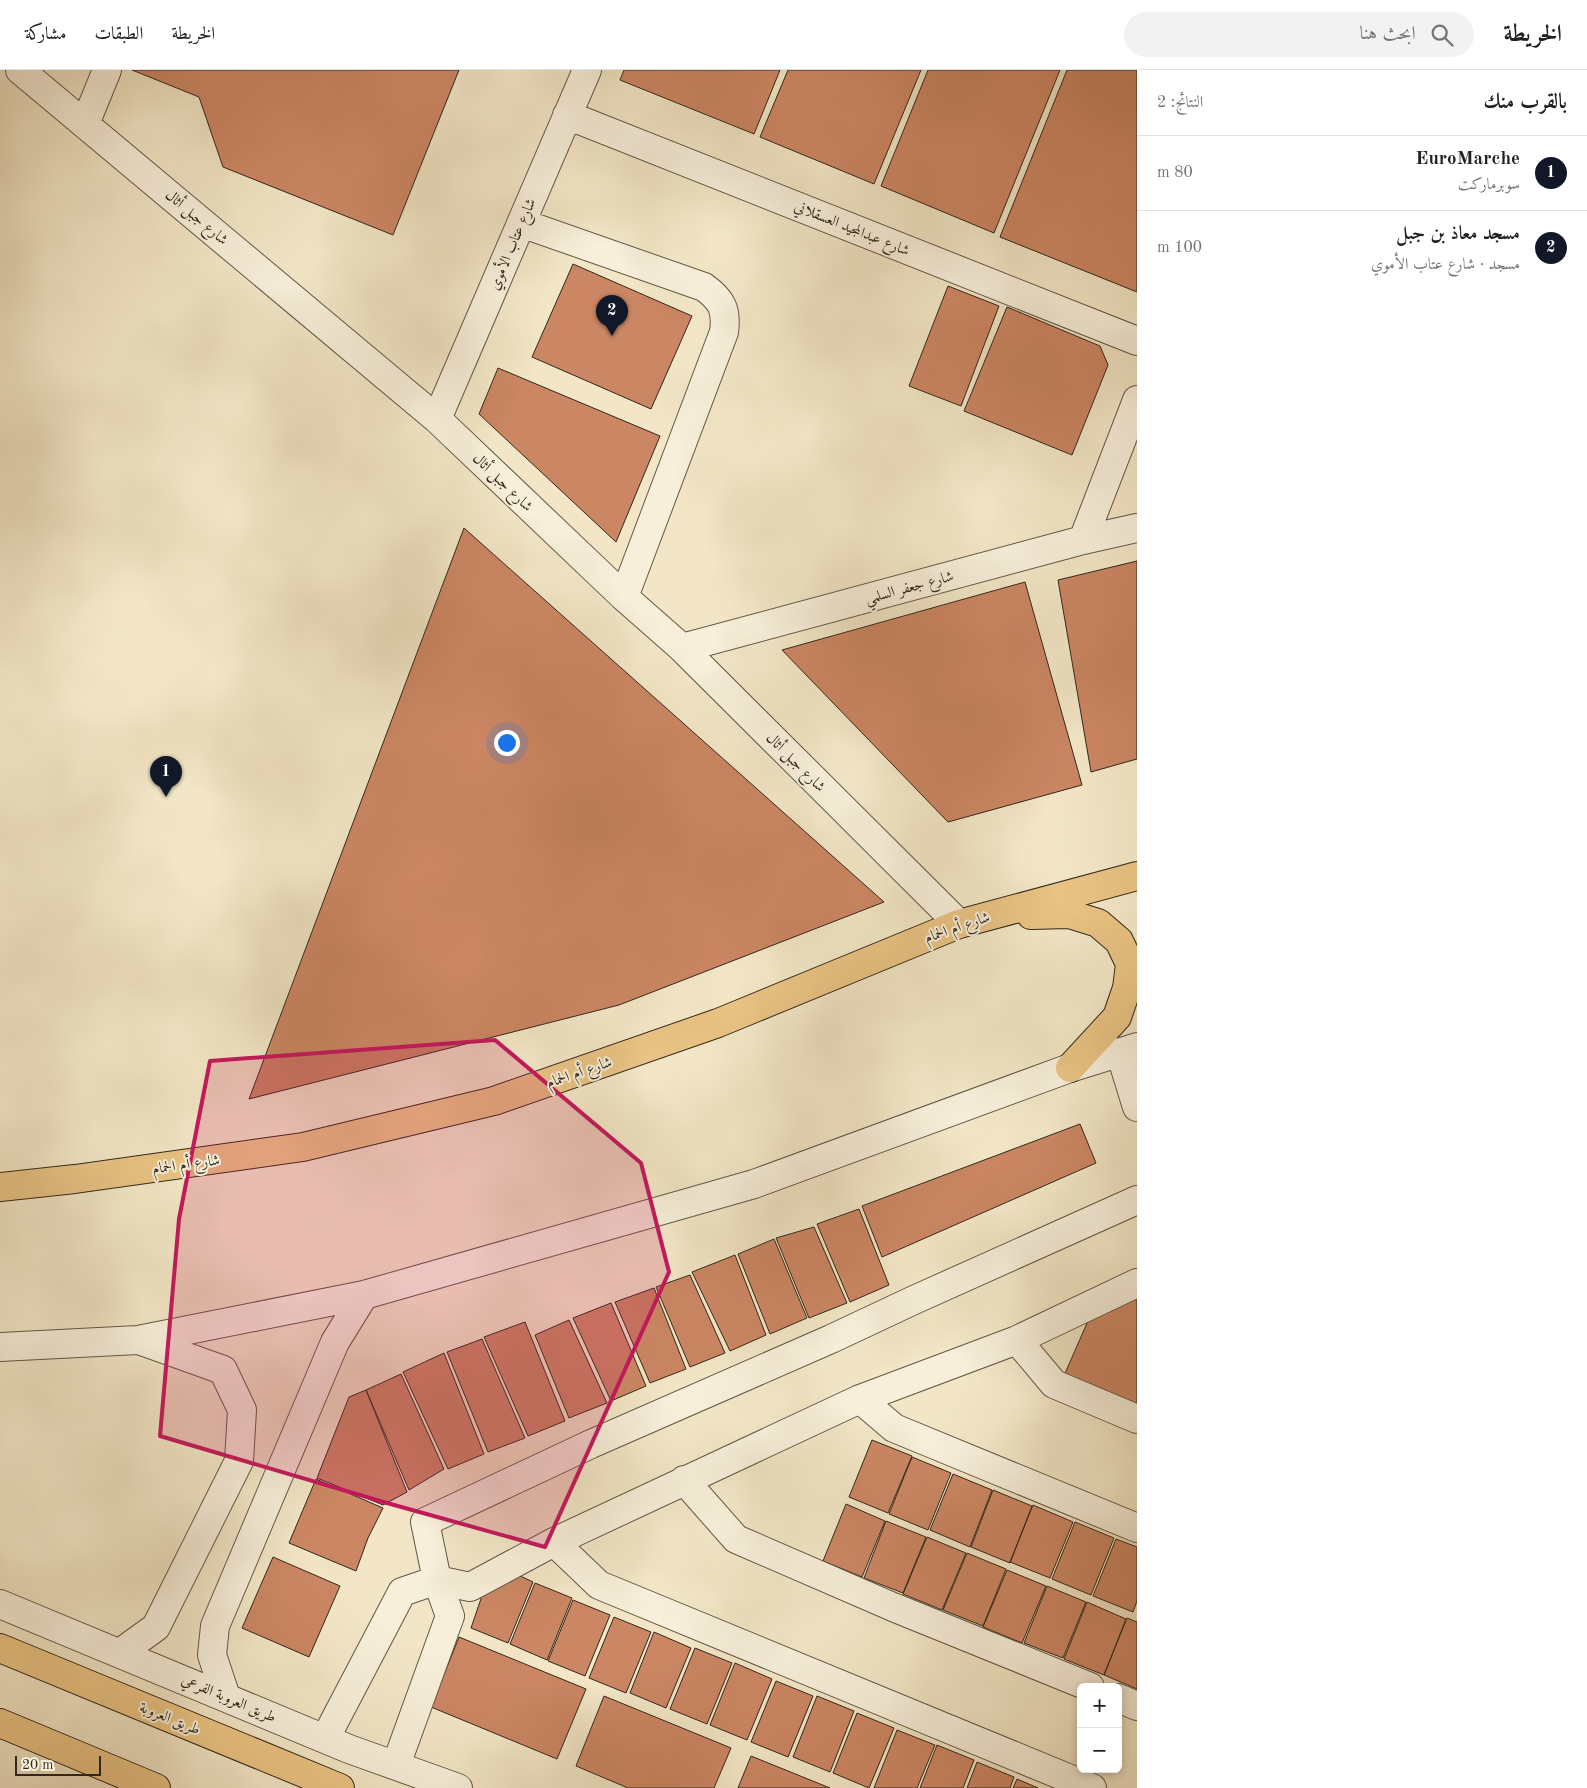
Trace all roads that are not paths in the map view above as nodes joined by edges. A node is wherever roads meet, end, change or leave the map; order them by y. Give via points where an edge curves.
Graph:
1 (20, 70) edge
2 (107, 70) edge
3 (587, 70) edge
4 (567, 115) junction
5 (85, 124) junction
6 (521, 223) junction
7 (1137, 341) edge
8 (1137, 400) edge
9 (437, 418) junction
10 (1137, 528) edge
11 (1083, 540) junction
12 (624, 597) junction
13 (682, 648) junction
14 (1137, 876) edge
15 (1003, 912) junction
16 (959, 924) junction
17 (1129, 1050) edge
18 (1070, 1068) junction
19 (1137, 1107) edge
20 (0, 1187) edge
21 (1137, 1200) edge
22 (1137, 1283) edge
23 (364, 1295) junction
24 (138, 1340) junction
25 (1017, 1340) junction
26 (0, 1347) edge
27 (860, 1399) junction
28 (1137, 1419) edge
29 (684, 1480) junction
30 (1137, 1528) edge
31 (554, 1542) junction
32 (437, 1580) junction
33 (0, 1604) edge
34 (0, 1648) edge
35 (120, 1653) junction
36 (1080, 1683) edge
37 (226, 1697) junction
38 (1122, 1700) edge
39 (1137, 1706) edge
40 (0, 1723) edge
41 (325, 1739) junction
42 (396, 1765) junction
43 (156, 1788) edge
44 (340, 1788) edge
45 (458, 1788) edge
46 (1092, 1788) edge

1 - 5 street, شارع جبل أثال
2 - 5 street
3 - 4 street, شارع عتاب الأموي
4 - 6 street, شارع عتاب الأموي
4 - 7 street, شارع عبدالمجيد العسقلاني
5 - 9 street, شارع جبل أثال
6 - 9 street, شارع عتاب الأموي
6 - 12 street via 704,287 723,307 726,319 724,332
8 - 11 street
9 - 12 street, شارع جبل أثال
10 - 11 street, شارع جعفر السلمي
11 - 13 street, شارع جعفر السلمي
12 - 13 street, شارع جبل أثال
13 - 16 street, شارع جبل أثال
14 - 15 main road, شارع أم الحمام
15 - 16 main road, شارع أم الحمام
15 - 18 main road via 1069,914 1098,923 1120,941 1130,964 1127,988 1117,1017
16 - 20 main road, شارع أم الحمام via 718,1023 494,1101 303,1147
17 - 18 street
17 - 19 street
18 - 23 street via 754,1184
21 - 32 street via 591,1444 425,1522
22 - 25 street
23 - 24 street
23 - 37 street via 335,1342 215,1626 212,1655
24 - 26 street
24 - 35 street via 223,1370 242,1410 239,1461 165,1610 156,1627
25 - 27 street
25 - 28 street via 1054,1384
27 - 29 street
27 - 30 street via 894,1428
29 - 31 street
29 - 36 street via 736,1539
31 - 32 street via 470,1587
31 - 46 street via 599,1585
32 - 41 street via 402,1592
32 - 42 street via 450,1616
33 - 35 street, طريق العروبة الفرعي
34 - 44 main road, طريق العروبة
35 - 37 street, طريق العروبة الفرعي
37 - 41 street, طريق العروبة الفرعي
38 - 39 street
40 - 43 main road
41 - 42 street, طريق العروبة الفرعي
42 - 45 street, طريق العروبة الفرعي

